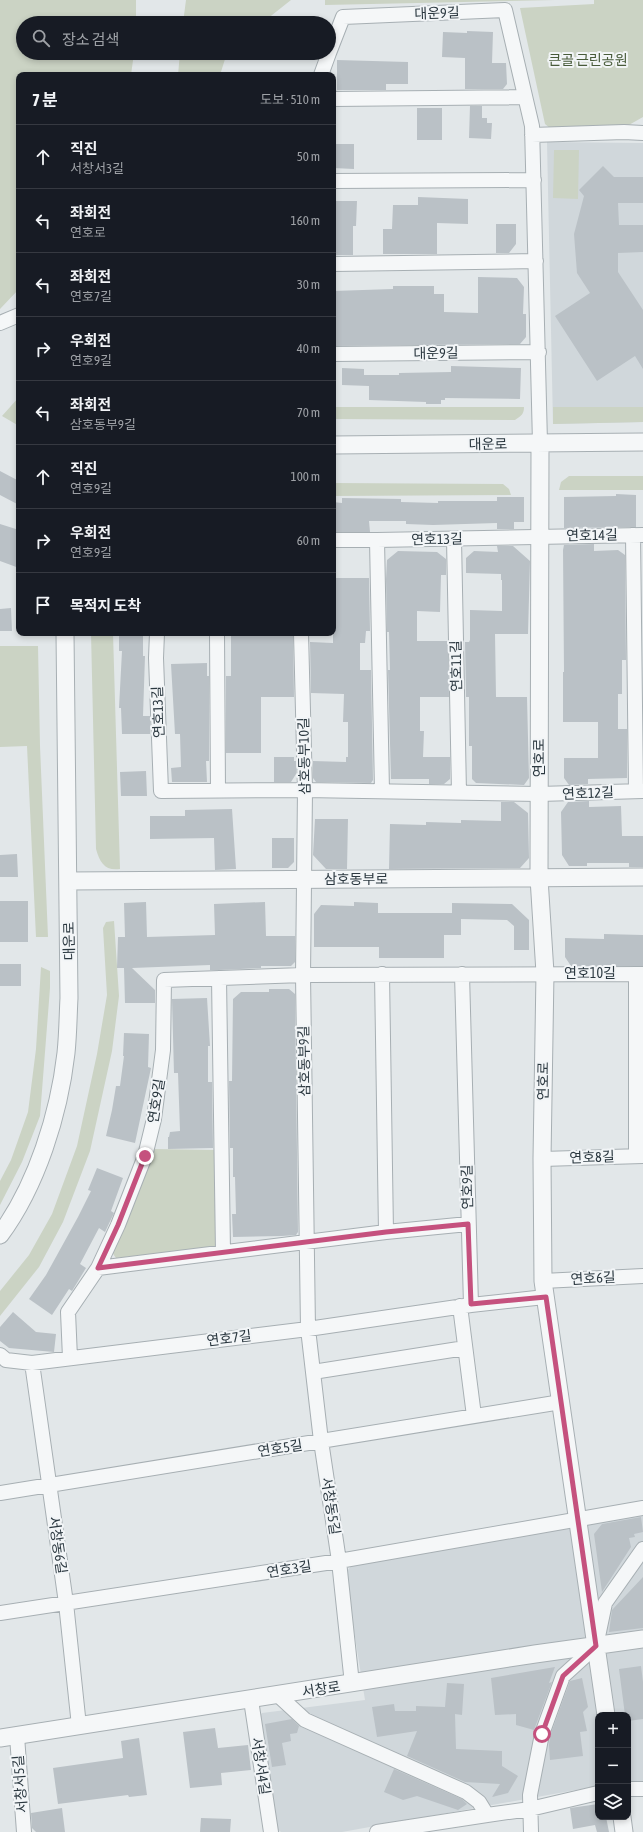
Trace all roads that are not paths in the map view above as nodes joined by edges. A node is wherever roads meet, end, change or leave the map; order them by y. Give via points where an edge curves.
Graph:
1 (336, 35) edge
2 (326, 60) edge
3 (321, 72) edge
4 (525, 97) junction
5 (336, 99) edge
6 (643, 122) edge
7 (624, 132) junction
8 (643, 133) edge
9 (532, 135) junction
10 (534, 180) junction
11 (336, 181) edge
12 (536, 261) junction
13 (336, 264) edge
14 (16, 316) edge
15 (0, 324) edge
16 (539, 352) junction
17 (336, 354) edge
18 (643, 442) edge
19 (540, 443) junction
20 (336, 446) edge
21 (638, 535) edge
22 (540, 536) junction
23 (454, 538) junction
24 (336, 540) edge
25 (378, 540) junction
26 (66, 636) edge
27 (157, 636) edge
28 (217, 636) edge
29 (301, 636) edge
30 (305, 790) junction
31 (218, 791) junction
32 (382, 791) junction
33 (640, 791) edge
34 (459, 793) junction
35 (539, 794) junction
36 (643, 877) edge
37 (539, 878) junction
38 (304, 880) junction
39 (68, 882) junction
40 (545, 973) junction
41 (382, 974) junction
42 (462, 974) junction
43 (639, 974) edge
44 (303, 975) junction
45 (219, 978) junction
46 (639, 1056) edge
47 (640, 1156) edge
48 (542, 1159) junction
49 (468, 1224) junction
50 (386, 1232) junction
51 (0, 1235) edge
52 (307, 1243) junction
53 (223, 1252) junction
54 (98, 1268) junction
55 (643, 1276) edge
56 (544, 1289) junction
57 (465, 1305) junction
58 (308, 1328) junction
59 (465, 1348) junction
60 (0, 1354) edge
61 (70, 1358) junction
62 (32, 1363) junction
63 (312, 1372) junction
64 (561, 1402) junction
65 (474, 1416) junction
66 (320, 1441) junction
67 (49, 1486) junction
68 (0, 1493) edge
69 (643, 1508) edge
70 (578, 1519) junction
71 (643, 1549) edge
72 (339, 1561) junction
73 (66, 1603) junction
74 (0, 1613) edge
75 (643, 1639) edge
76 (596, 1646) junction
77 (352, 1684) junction
78 (279, 1696) junction
79 (251, 1700) junction
80 (606, 1712) edge
81 (80, 1726) junction
82 (8, 1737) edge
83 (631, 1788) edge
84 (643, 1789) edge
85 (595, 1794) edge
86 (530, 1809) junction
87 (487, 1815) junction
88 (622, 1820) edge
89 (24, 1832) edge
90 (271, 1832) edge
91 (377, 1832) edge
92 (531, 1832) edge
93 (624, 1832) edge

1 - 4 street, 대운9길 via 343,17 505,10
2 - 3 street, 대운9길
4 - 5 street
4 - 9 street, 대운9길
6 - 7 street
7 - 8 street
7 - 9 street
9 - 10 street, 대운9길
10 - 11 street
10 - 12 street, 대운9길
12 - 13 street
12 - 16 street, 대운9길
14 - 15 street
16 - 17 street, 대운9길
16 - 19 street, 대운9길
18 - 19 street, 대운로
19 - 20 street, 대운로
19 - 22 street, 연호로
21 - 22 street, 연호14길
21 - 33 street, 연호12길
22 - 23 street, 연호13길
22 - 35 street, 연호로
23 - 25 street, 연호13길
23 - 34 street, 연호11길
24 - 25 street, 연호13길
25 - 32 street
26 - 39 street, 대운로
27 - 31 street, 연호13길 via 161,791
28 - 31 street
29 - 30 street, 삼호동부10길
30 - 31 street
30 - 32 street
30 - 38 street, 삼호동부10길
32 - 34 street
33 - 35 street, 연호12길
34 - 35 street
35 - 37 street, 연호로
36 - 37 street, 삼호동부로
37 - 38 street, 삼호동부로
37 - 40 street, 연호로
38 - 39 street, 삼호동부로
38 - 44 street, 삼호동부9길
39 - 51 street, 대운로 via 69,998 66,1052 60,1089 35,1170 20,1204
40 - 42 street, 연호9길
40 - 43 street, 연호10길
40 - 48 street, 연호로
41 - 42 street, 연호9길
41 - 44 street, 연호9길
41 - 50 street
42 - 49 street, 연호9길
43 - 46 street, 연호10길
44 - 45 street, 연호9길
44 - 52 street, 삼호동부9길
45 - 53 street
45 - 54 street, 연호9길 via 164,980 162,1050 154,1119 145,1156 132,1191
46 - 47 street, 연호10길
47 - 48 street, 연호8길
48 - 56 street, 연호로
49 - 50 street
49 - 57 street, 연호9길
50 - 52 street
52 - 53 street
52 - 58 street, 삼호동부9길
53 - 54 street
54 - 61 street, 연호9길 via 68,1312
55 - 56 street, 연호6길
56 - 57 street, 연호7길
56 - 64 street, 연호로
57 - 58 street, 연호7길
57 - 59 street
58 - 61 street, 연호7길
58 - 63 street, 서창동5길
59 - 63 street
59 - 65 street
60 - 62 street, 연호7길 via 6,1360
61 - 62 street, 연호7길
62 - 67 street, 서창동6길
63 - 66 street, 서창동5길
64 - 65 street, 연호5길
64 - 70 street, 연호로
65 - 66 street, 연호5길
66 - 67 street, 연호5길
66 - 72 street, 서창동5길
67 - 68 street, 연호5길
67 - 73 street, 서창동6길
69 - 70 street, 연호3길
70 - 72 street, 연호3길
70 - 76 street, 연호로
71 - 76 street via 605,1603
72 - 73 street, 연호3길
72 - 77 street, 서창동5길
73 - 74 street, 연호3길
73 - 81 street, 서창동6길
75 - 76 street, 서창로
76 - 77 street, 서창로
76 - 80 street, 연호로
76 - 86 street via 563,1676 542,1734 530,1795
77 - 78 street, 서창로
78 - 79 street, 서창로
78 - 87 street via 305,1720 466,1792 479,1802
79 - 81 street, 서창로
79 - 90 street, 서창서4길
81 - 82 street, 서창로
82 - 89 street, 서창서5길
83 - 84 street
85 - 86 street
86 - 87 street
86 - 92 street
87 - 91 street
88 - 93 street

